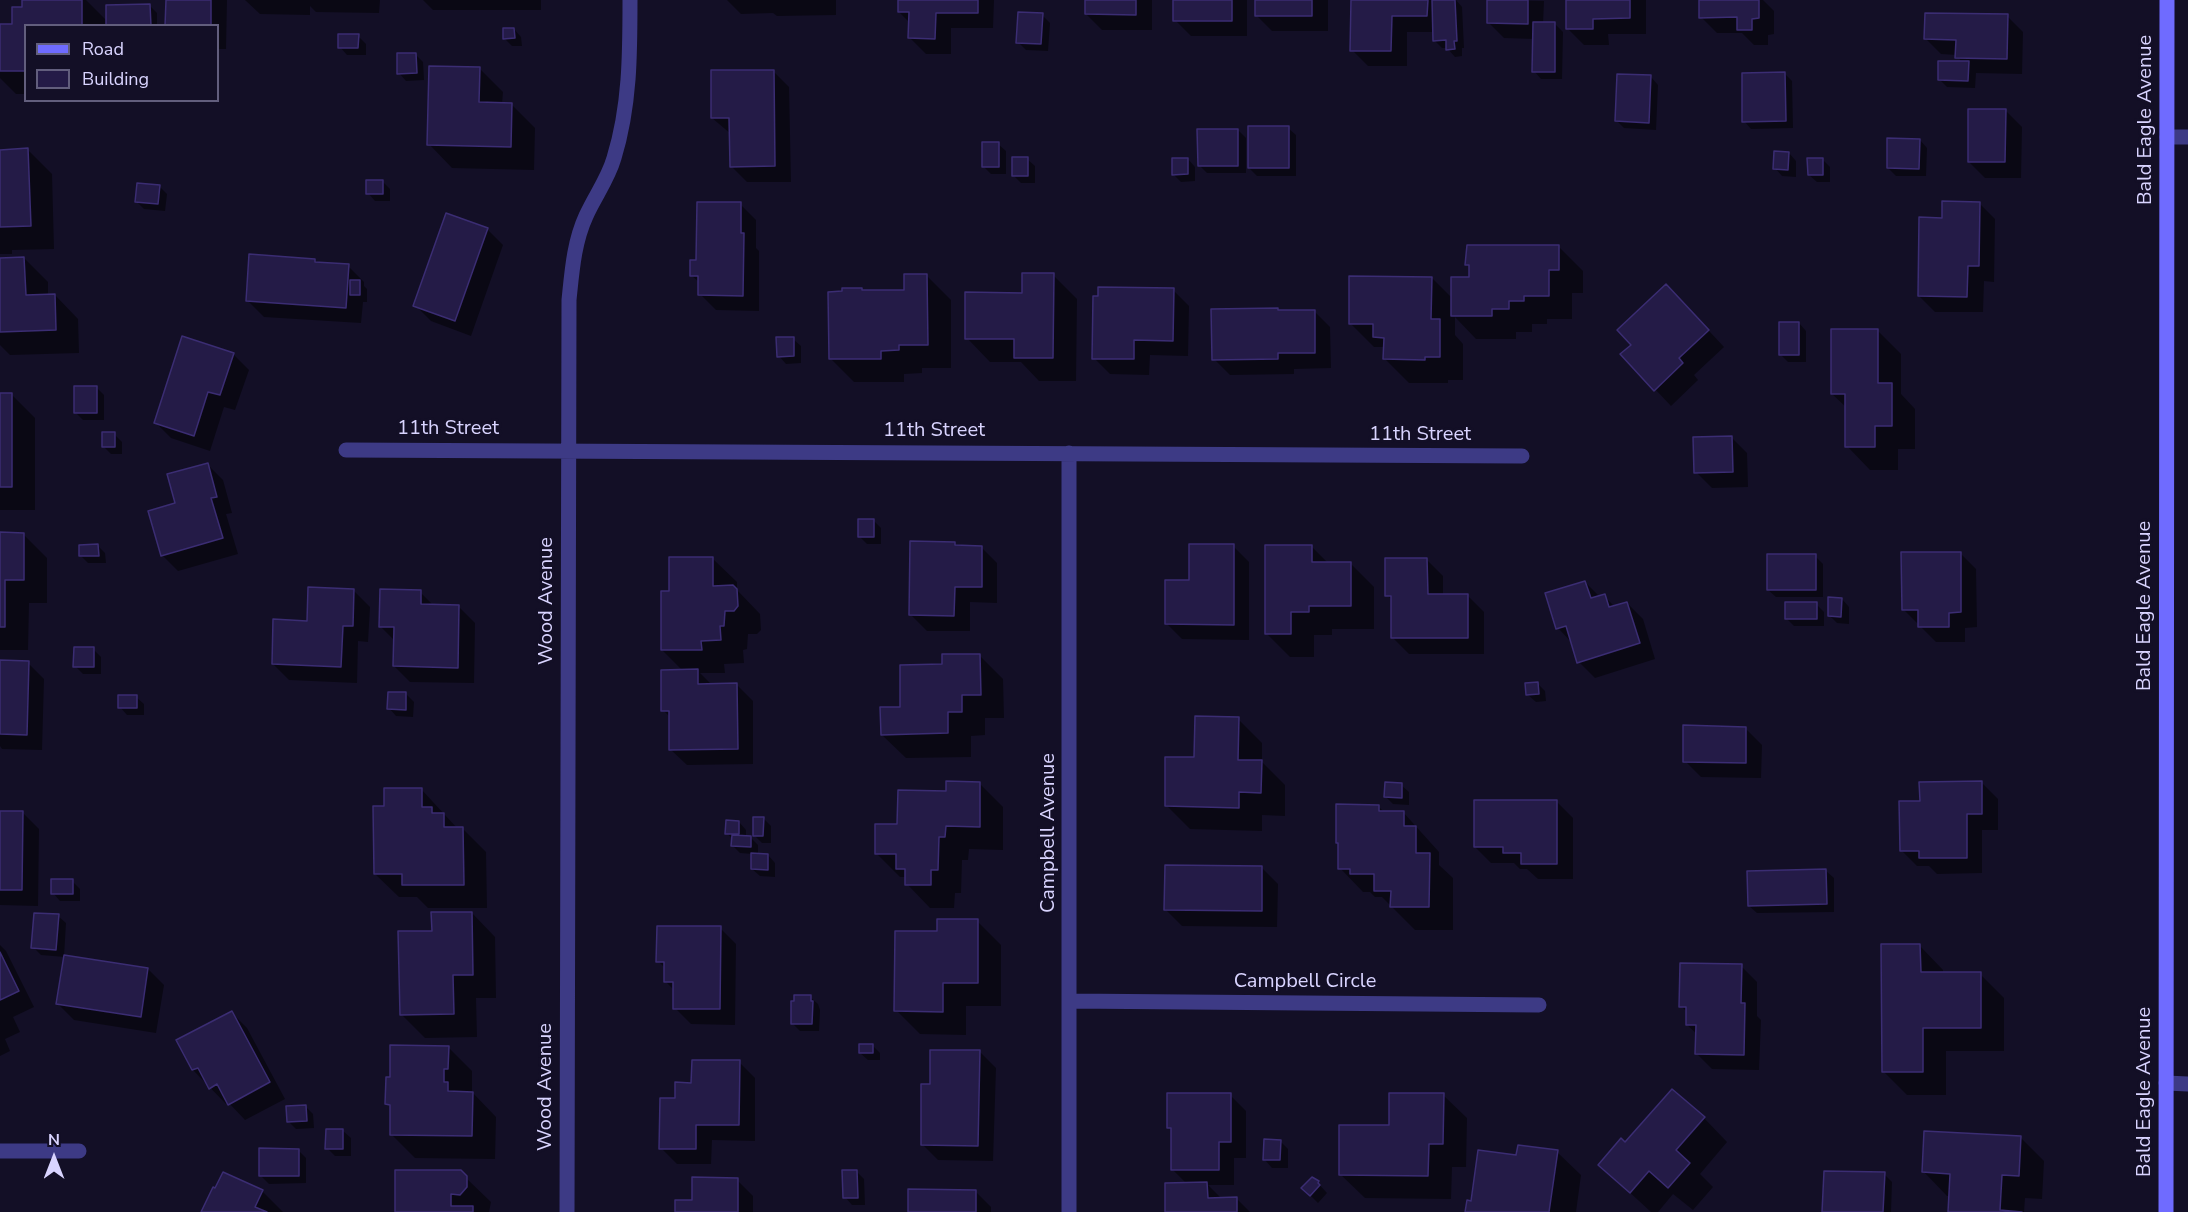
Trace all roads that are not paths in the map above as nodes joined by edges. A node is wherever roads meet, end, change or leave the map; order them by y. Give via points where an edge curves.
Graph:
1 (630, 0) edge
2 (2168, 0) edge
3 (2167, 136) junction
4 (2188, 137) edge
5 (345, 450) dead end
6 (568, 451) junction
7 (1069, 453) junction
8 (1522, 456) dead end
9 (1070, 1001) junction
10 (1539, 1005) dead end
11 (2166, 1083) junction
12 (2188, 1084) edge
13 (0, 1151) edge
14 (79, 1151) dead end
15 (567, 1212) edge
16 (1069, 1212) edge
17 (2166, 1212) edge

1 - 6 street, Wood Avenue via 626,111 606,182 586,216 573,255
2 - 3 street, Bald Eagle Avenue
3 - 4 street
3 - 11 street, Bald Eagle Avenue
5 - 6 street, 11th Street
6 - 7 street, 11th Street
6 - 15 street, Wood Avenue
7 - 8 street, 11th Street
7 - 9 street, Campbell Avenue
9 - 10 street, Campbell Circle
9 - 16 street, Campbell Avenue
11 - 12 street
11 - 17 street, Bald Eagle Avenue
13 - 14 street

